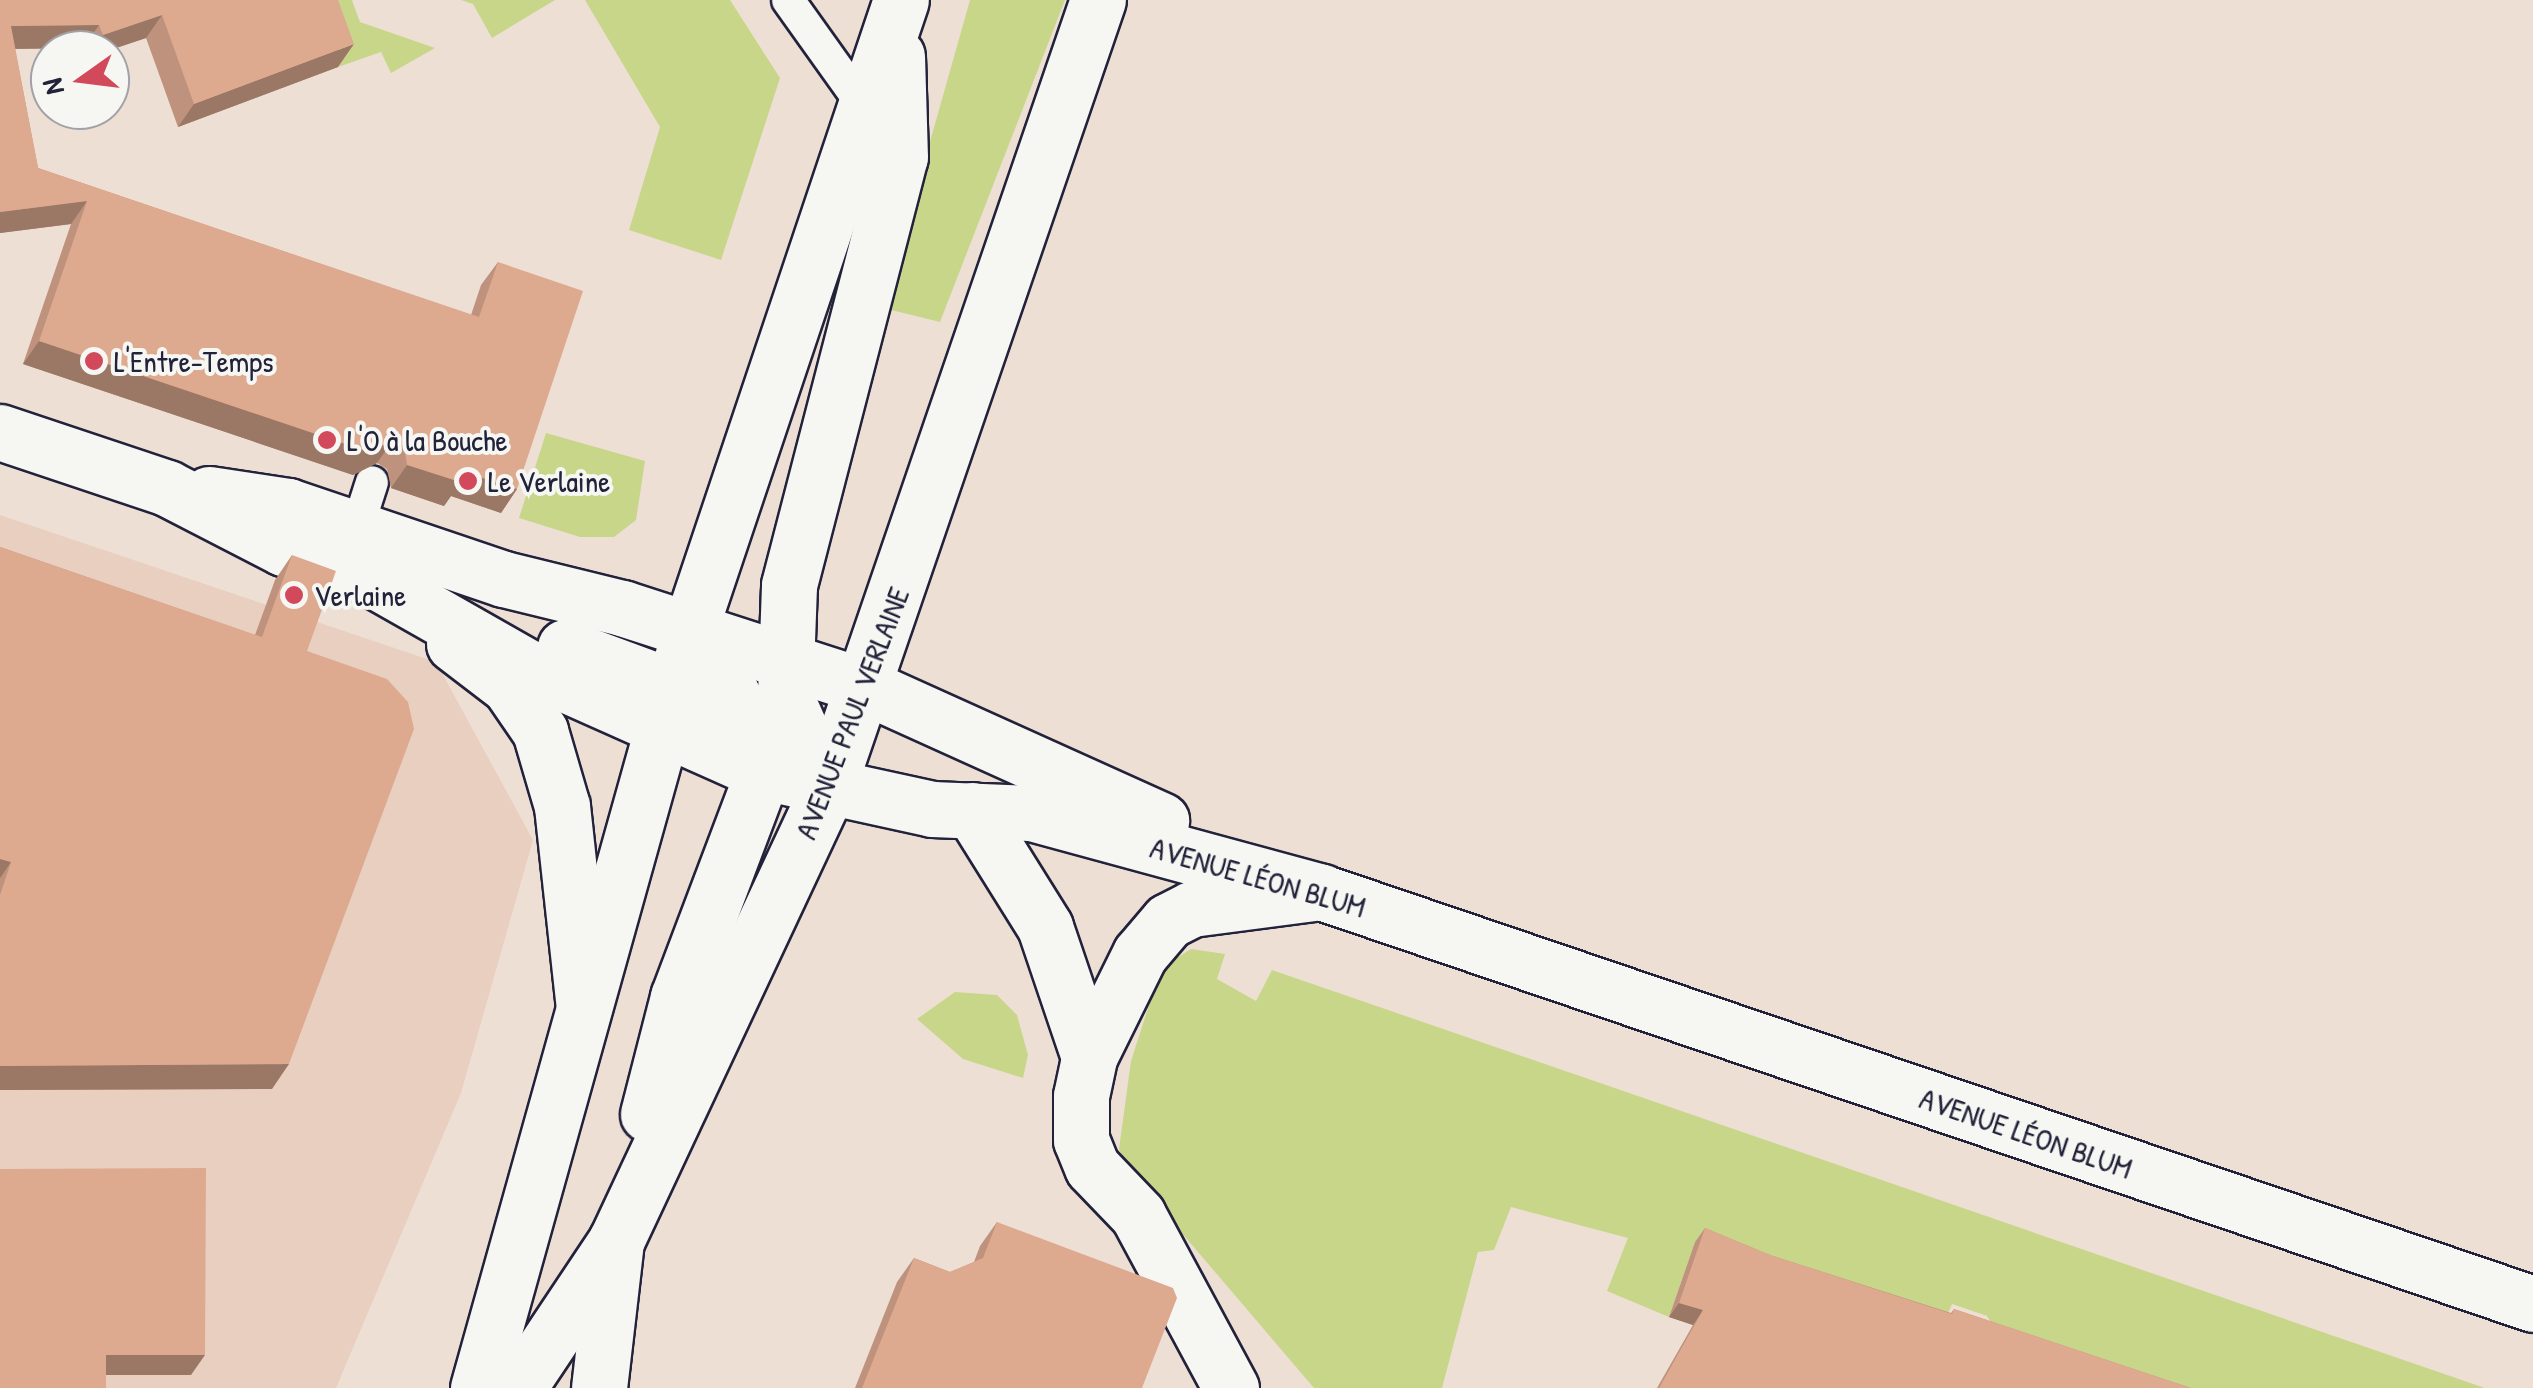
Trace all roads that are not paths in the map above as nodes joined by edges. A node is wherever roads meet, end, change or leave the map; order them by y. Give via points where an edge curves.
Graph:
1 (788, 0) edge
2 (1098, 0) edge
3 (899, 9) edge
4 (865, 108) junction
5 (0, 432) edge
6 (366, 530) junction
7 (690, 629) junction
8 (858, 706) junction
9 (667, 708) junction
10 (767, 711) junction
11 (828, 790) junction
12 (972, 810) junction
13 (1321, 892) junction
14 (584, 1012) junction
15 (1089, 1057) junction
16 (616, 1242) junction
17 (2533, 1304) edge
18 (483, 1380) edge
19 (599, 1388) edge
20 (1231, 1388) edge

1 - 4 lane
2 - 8 street, AVENUE PAUL VERLAINE
3 - 4 street, AVENUE PAUL VERLAINE
3 - 10 street via 900,157 789,585
4 - 7 street, AVENUE PAUL VERLAINE
5 - 6 street, AVENUE LÉON BLUM via 167,488 283,548
6 - 7 street via 504,579
6 - 9 street, AVENUE LÉON BLUM via 529,668
6 - 14 street via 509,686 540,731 562,806
7 - 9 street, AVENUE PAUL VERLAINE
7 - 10 street
8 - 10 street, AVENUE LÉON BLUM
8 - 11 street, AVENUE PAUL VERLAINE
8 - 13 street, AVENUE LÉON BLUM via 954,754 1091,805 1154,818
9 - 10 street, AVENUE LÉON BLUM
9 - 10 street
9 - 14 street, AVENUE PAUL VERLAINE
10 - 11 street
10 - 16 street via 678,997
11 - 12 street, AVENUE LÉON BLUM
11 - 16 street, AVENUE PAUL VERLAINE
12 - 13 street, AVENUE LÉON BLUM via 1031,813
12 - 15 street via 1045,927
13 - 15 street via 1192,910 1168,921 1140,954
13 - 17 street, AVENUE LÉON BLUM
14 - 18 street, AVENUE PAUL VERLAINE
15 - 20 street via 1081,1140 1092,1168 1138,1216
16 - 18 street, AVENUE PAUL VERLAINE
16 - 19 street

